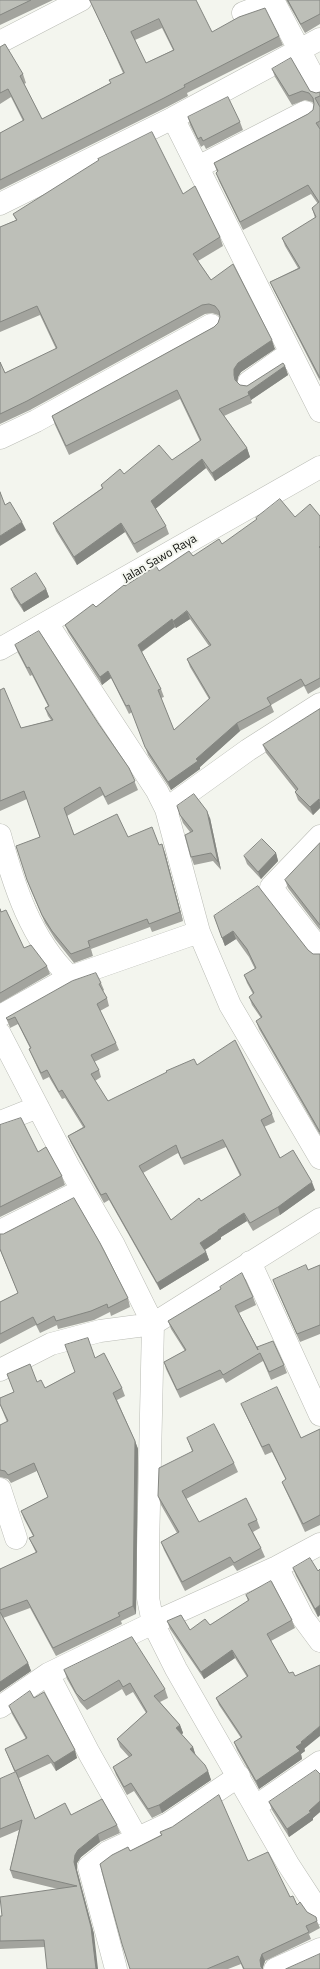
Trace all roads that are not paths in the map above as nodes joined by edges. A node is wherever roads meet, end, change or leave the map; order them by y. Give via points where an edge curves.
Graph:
1 (81, 0) edge
2 (243, 13) dead end
3 (320, 39) edge
4 (0, 42) edge
5 (300, 52) junction
6 (320, 89) edge
7 (305, 112) dead end
8 (173, 118) junction
9 (198, 167) junction
10 (0, 204) edge
11 (211, 325) dead end
12 (290, 353) junction
13 (249, 382) dead end
14 (320, 411) edge
15 (0, 438) edge
16 (317, 475) edge
17 (47, 623) junction
18 (0, 648) edge
19 (320, 704) edge
20 (166, 808) junction
21 (0, 835) edge
22 (320, 836) edge
23 (5, 872) edge
24 (198, 932) junction
25 (320, 950) edge
26 (70, 977) junction
27 (0, 1016) edge
28 (0, 1034) edge
29 (38, 1106) junction
30 (0, 1122) edge
31 (320, 1158) edge
32 (82, 1190) junction
33 (320, 1220) edge
34 (0, 1231) edge
35 (250, 1262) junction
36 (153, 1324) junction
37 (0, 1370) edge
38 (320, 1415) edge
39 (0, 1489) edge
40 (16, 1538) dead end
41 (320, 1544) edge
42 (277, 1567) junction
43 (153, 1623) junction
44 (320, 1641) edge
45 (48, 1674) junction
46 (0, 1707) edge
47 (320, 1762) edge
48 (239, 1776) junction
49 (256, 1806) junction
50 (138, 1840) junction
51 (320, 1913) edge
52 (320, 1949) edge
53 (116, 1969) edge
54 (275, 1969) edge

1 - 4 street
2 - 5 street via 269,3 275,4
3 - 5 street
5 - 6 street
5 - 8 street
7 - 9 street
8 - 9 street
8 - 10 street
9 - 12 street
11 - 15 street via 36,421
12 - 13 street
12 - 14 street
16 - 17 street, Jalan Sawo Raya
17 - 18 street, Jalan Sawo Raya
17 - 20 street
19 - 20 street via 248,750
20 - 24 street
21 - 23 street
22 - 25 street via 271,887
23 - 26 street via 40,940 57,965
24 - 26 street
24 - 31 street via 230,1005
26 - 27 street
28 - 29 street
29 - 30 street
29 - 32 street
32 - 34 street
32 - 36 street via 114,1245
33 - 35 street
35 - 36 street
35 - 38 street
36 - 37 street via 100,1331 51,1344
36 - 43 street via 148,1556 148,1598
39 - 40 street
41 - 42 street
42 - 43 street
42 - 44 street via 303,1618
43 - 45 street
43 - 48 street via 176,1669
45 - 46 street
45 - 50 street via 88,1753
47 - 49 street
48 - 49 street
48 - 50 street via 194,1808
49 - 51 street via 288,1864
50 - 53 street via 108,1852 89,1867
52 - 54 street

